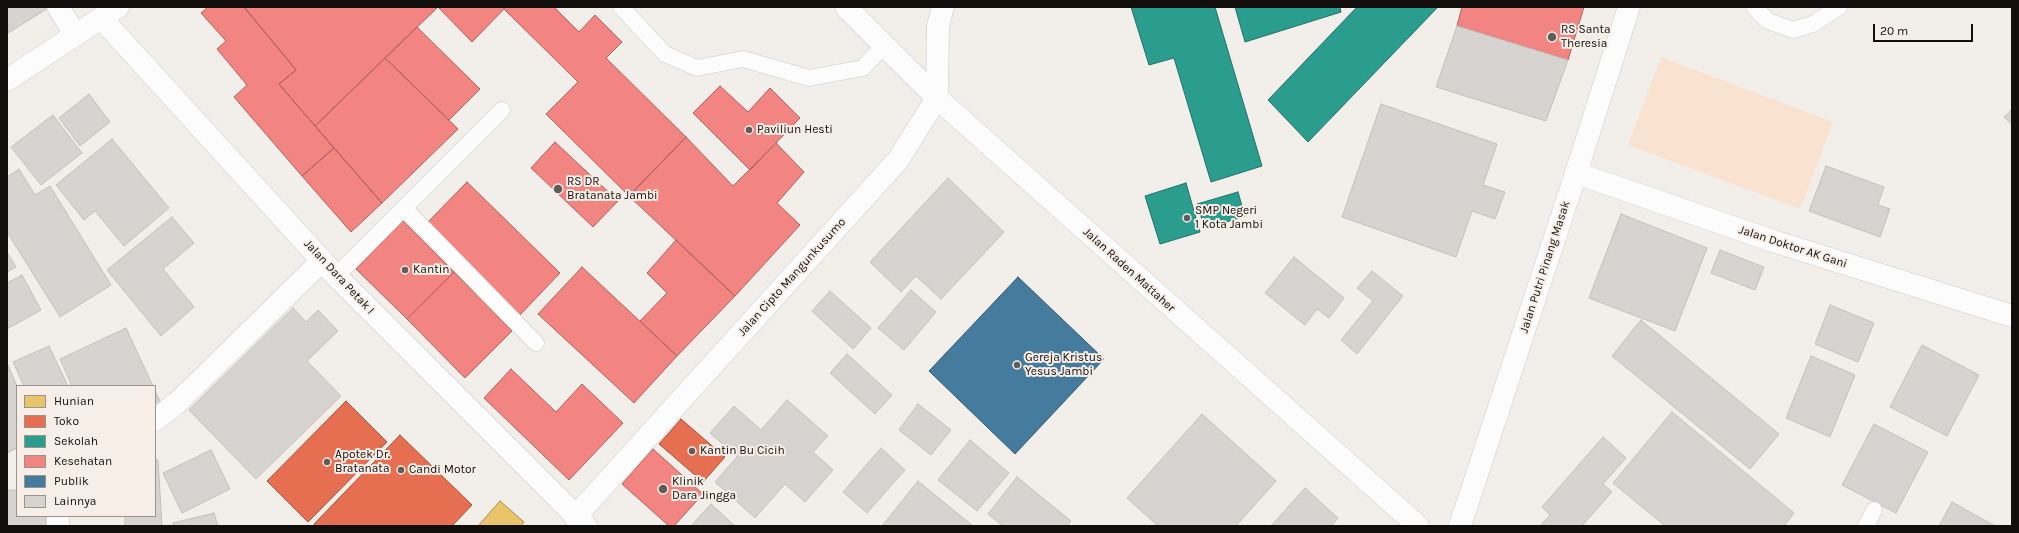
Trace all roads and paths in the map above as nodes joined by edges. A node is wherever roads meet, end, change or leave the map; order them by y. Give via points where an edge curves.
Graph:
1 (58, 7) edge
2 (621, 7) edge
3 (846, 7) edge
4 (943, 7) edge
5 (1629, 7) edge
6 (1754, 7) edge
7 (1839, 7) edge
8 (110, 13) edge
9 (75, 34) junction
10 (884, 45) junction
11 (7, 80) edge
12 (937, 98) junction
13 (502, 110) dead end
14 (1576, 173) junction
15 (404, 208) junction
16 (329, 268) junction
17 (2012, 316) edge
18 (536, 342) dead end
19 (156, 419) edge
20 (1874, 510) dead end
21 (580, 521) edge
22 (1418, 526) edge
23 (1460, 526) edge
24 (1866, 526) edge

1 - 9 street
2 - 10 lane via 666,54 697,68 743,59 809,78 863,68
3 - 10 street, Jalan Raden Mattaher
4 - 12 street via 938,26
5 - 14 street, Jalan Putri Pinang Masak
6 - 7 lane via 1768,20 1793,30 1813,24
8 - 9 street
8 - 16 street, Jalan Dara Petak I
9 - 11 street
10 - 12 street, Jalan Raden Mattaher
12 - 21 street, Jalan Cipto Mangunkusumo via 898,160
12 - 22 street, Jalan Raden Mattaher
13 - 15 lane
14 - 17 street, Jalan Doktor AK Gani via 1773,241
14 - 23 street, Jalan Putri Pinang Masak
15 - 16 lane
15 - 18 lane
16 - 19 street
16 - 21 street, Jalan Dara Petak I
20 - 24 lane

